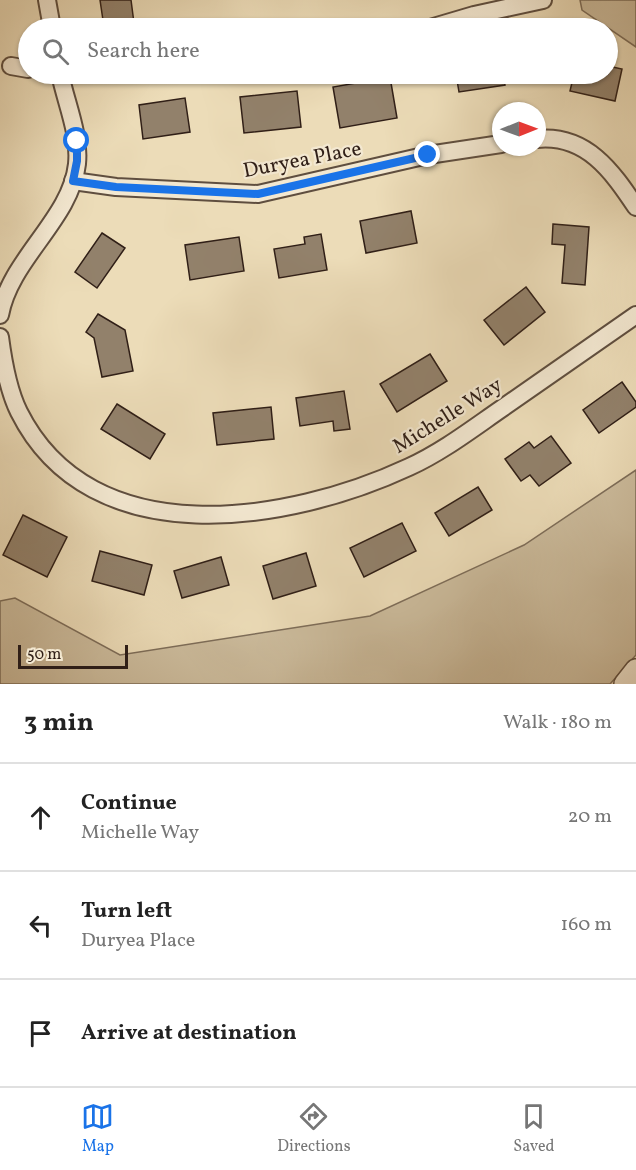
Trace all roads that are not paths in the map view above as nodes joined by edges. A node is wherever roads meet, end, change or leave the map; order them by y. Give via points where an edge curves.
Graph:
1 (47, 0) edge
2 (543, 0) edge
3 (50, 18) edge
4 (464, 18) edge
5 (11, 66) dead end
6 (18, 67) edge
7 (60, 84) edge
8 (546, 140) edge
9 (492, 145) edge
10 (73, 181) junction
11 (636, 207) edge
12 (0, 315) edge
13 (636, 315) edge
14 (0, 337) edge
15 (6, 390) edge
16 (636, 670) edge
17 (625, 684) edge

1 - 3 street
2 - 4 street
5 - 6 street
7 - 10 street via 77,141
8 - 11 street via 570,142 598,157
9 - 10 street, Duryea Place via 428,155 258,194
10 - 12 street via 13,279
13 - 15 street, Michelle Way via 456,440 411,466 318,501 263,510 169,512 139,507 92,490 43,449
14 - 15 street, Michelle Way
16 - 17 street

